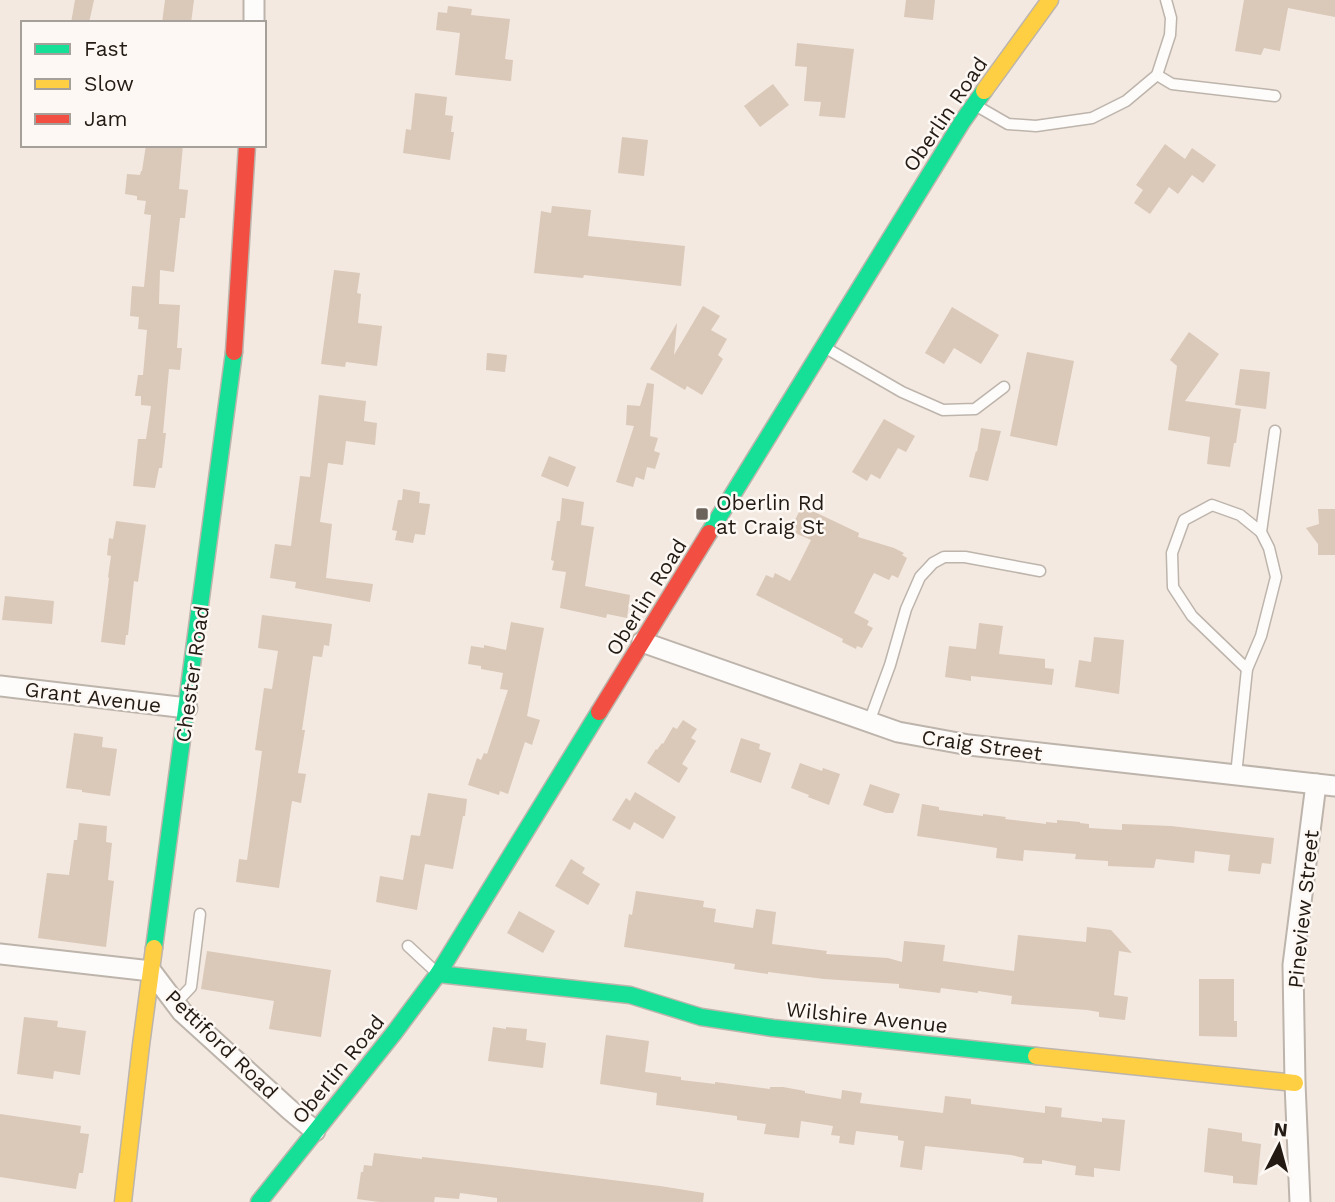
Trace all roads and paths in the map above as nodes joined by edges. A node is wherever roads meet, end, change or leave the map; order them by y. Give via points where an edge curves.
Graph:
1 (254, 0) edge
2 (1049, 0) edge
3 (1166, 0) edge
4 (254, 21) edge
5 (1157, 75) junction
6 (1275, 96) dead end
7 (975, 105) junction
8 (247, 147) edge
9 (823, 347) junction
10 (1004, 387) dead end
11 (1275, 431) dead end
12 (1261, 532) junction
13 (1040, 570) dead end
14 (642, 642) junction
15 (1247, 669) junction
16 (0, 686) edge
17 (187, 708) junction
18 (869, 722) junction
19 (1236, 775) junction
20 (1326, 785) edge
21 (200, 914) dead end
22 (408, 946) dead end
23 (0, 954) edge
24 (150, 971) junction
25 (438, 974) junction
26 (175, 1004) junction
27 (1295, 1083) junction
28 (315, 1131) junction
29 (123, 1202) edge
30 (259, 1202) edge
31 (1300, 1202) edge

1 - 4 street
2 - 7 street, Oberlin Road
3 - 5 lane via 1170,35
5 - 6 lane via 1172,84
5 - 7 lane via 1126,101 1092,118 1036,126 1008,124
7 - 9 street, Oberlin Road
8 - 17 street, Chester Road via 233,364
9 - 10 lane via 943,410 975,408
9 - 14 street, Oberlin Road
11 - 12 lane
12 - 15 lane via 1276,577
12 - 15 lane via 1240,515 1212,505 1184,520 1172,553 1173,587 1192,616
13 - 18 lane via 965,556 944,557 933,563 920,577 906,609
14 - 18 street, Craig Street
14 - 25 street, Oberlin Road
15 - 19 lane
16 - 17 street, Grant Avenue
17 - 24 street, Chester Road
18 - 19 street, Craig Street via 969,745
19 - 20 street, Craig Street
20 - 27 street, Pineview Street via 1293,965
21 - 26 lane via 191,987
22 - 25 lane
23 - 24 street, Pettiford Road
24 - 26 street, Pettiford Road
24 - 29 street, Chester Road
25 - 27 street, Wilshire Avenue via 630,995 701,1017 772,1028
25 - 28 street, Oberlin Road
26 - 28 street, Pettiford Road
27 - 31 street, Pineview Street
28 - 30 street, Oberlin Road

